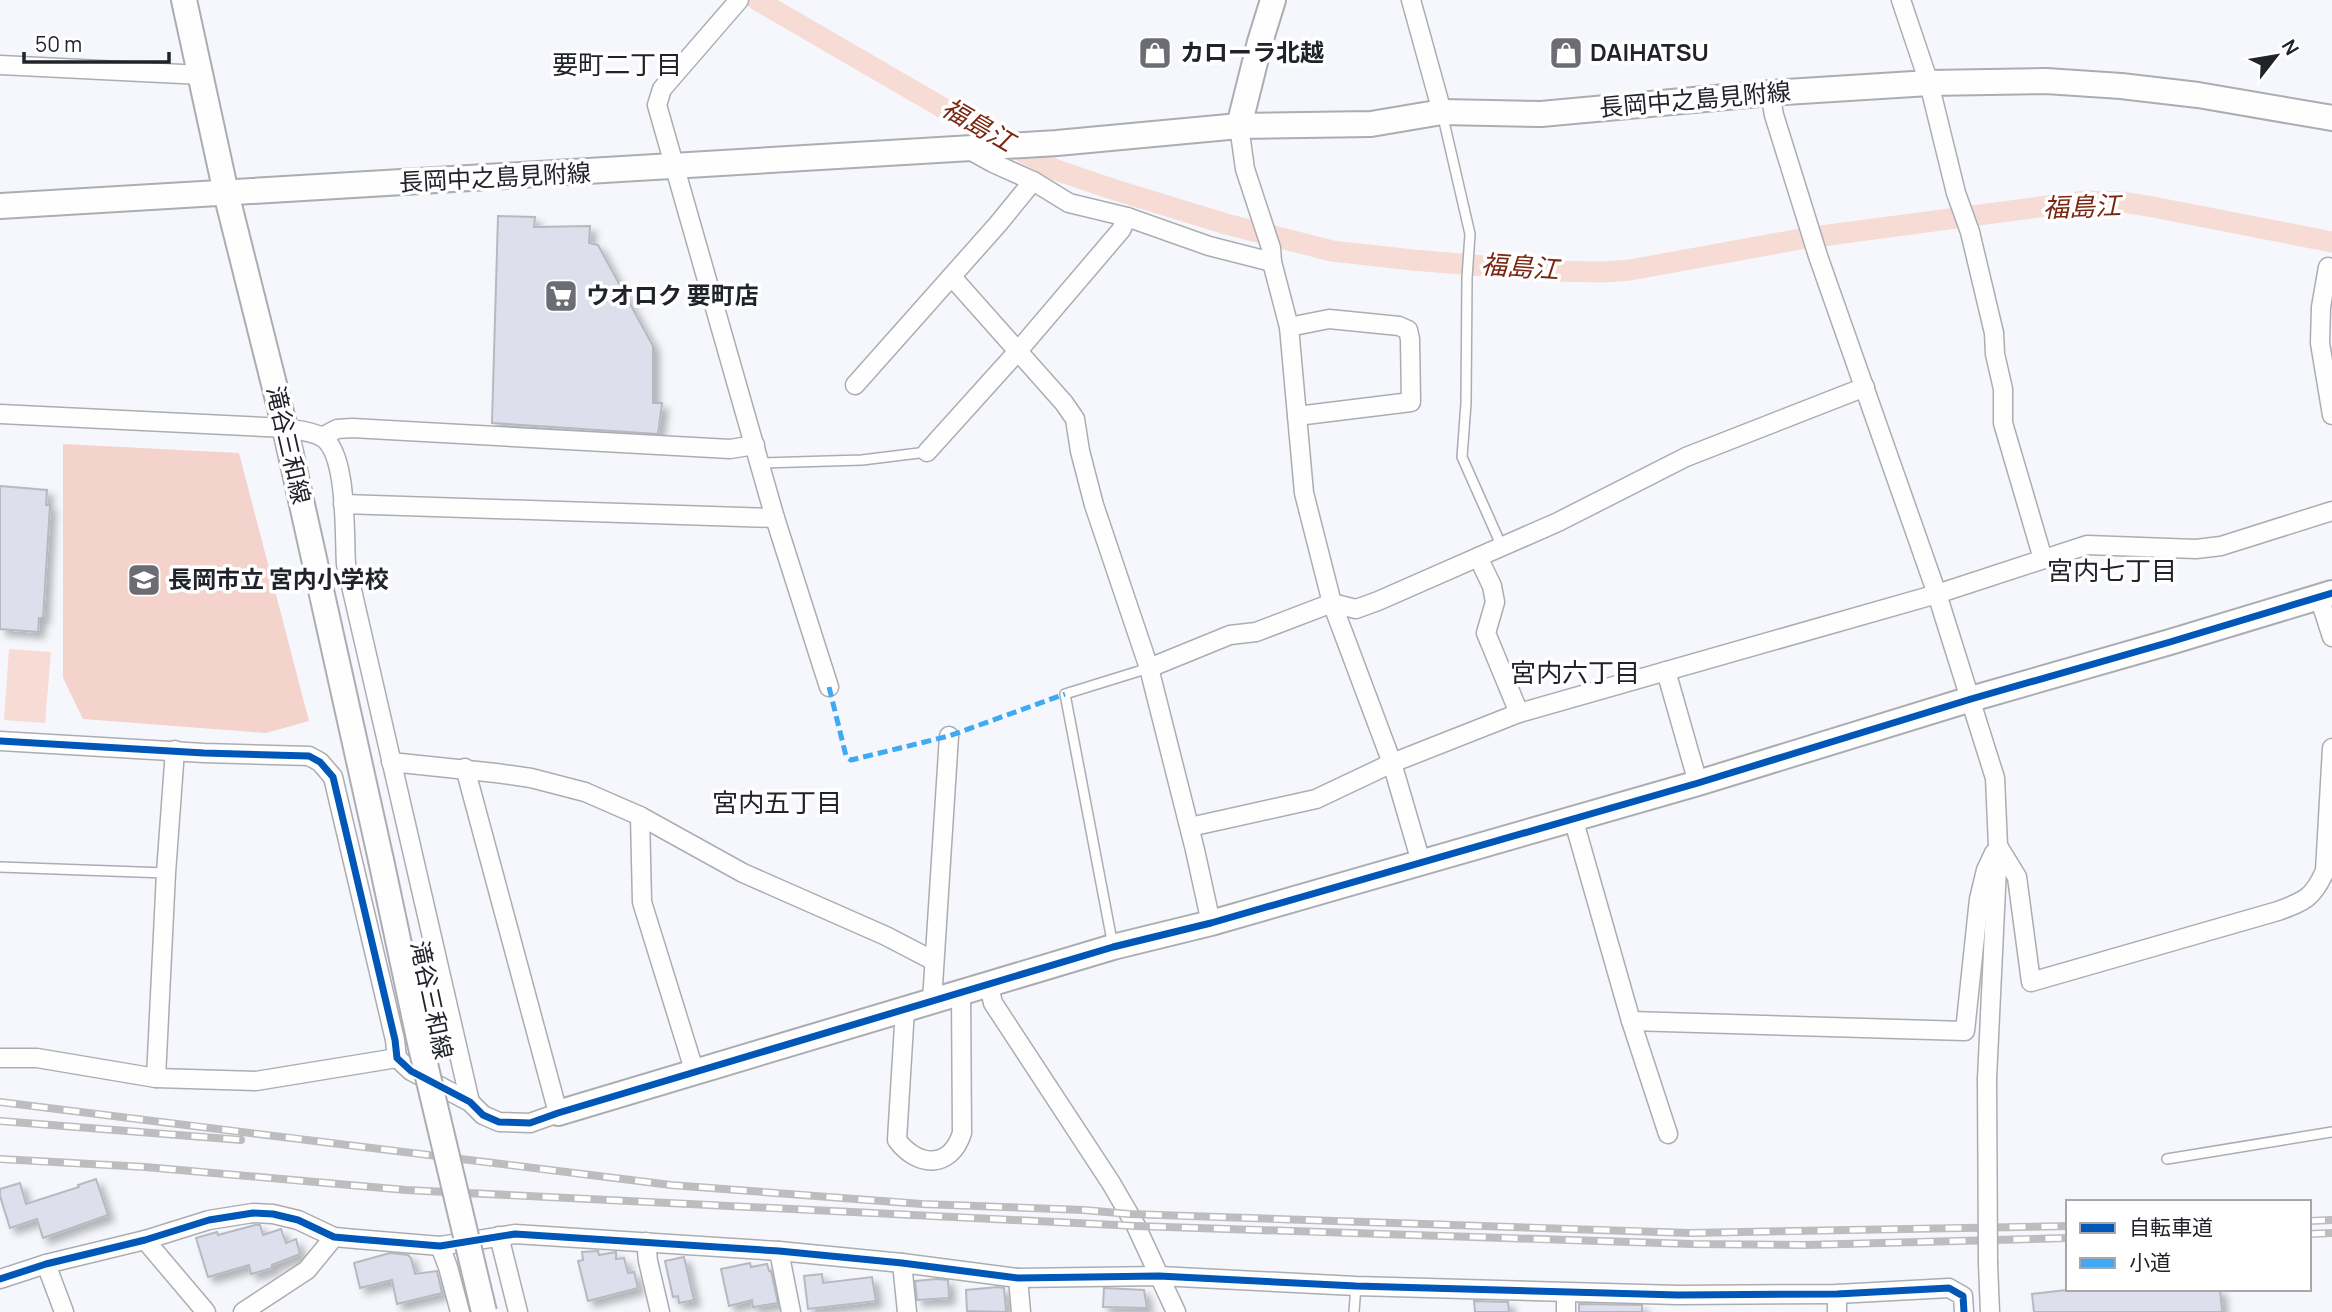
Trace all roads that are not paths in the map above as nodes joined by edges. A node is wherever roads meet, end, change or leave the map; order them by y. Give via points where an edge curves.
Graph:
1 (184, 0) edge
2 (1273, 0) edge
3 (1411, 0) edge
4 (1901, 0) edge
5 (736, 4) edge
6 (0, 65) edge
7 (202, 75) junction
8 (1929, 83) junction
9 (1770, 93) junction
10 (1442, 112) junction
11 (2332, 118) edge
12 (1239, 126) junction
13 (978, 148) junction
14 (675, 166) junction
15 (1034, 181) junction
16 (226, 194) junction
17 (0, 206) edge
18 (1127, 217) junction
19 (1271, 255) junction
20 (2328, 267) dead end
21 (952, 276) junction
22 (1289, 327) junction
23 (1018, 351) junction
24 (855, 385) dead end
25 (1865, 387) junction
26 (0, 414) edge
27 (1297, 415) junction
28 (2332, 415) edge
29 (285, 428) junction
30 (322, 437) junction
31 (755, 445) junction
32 (928, 452) joint
33 (761, 464) junction
34 (343, 504) junction
35 (2332, 511) edge
36 (775, 517) junction
37 (1502, 547) junction
38 (1478, 557) junction
39 (2043, 559) junction
40 (1937, 594) junction
41 (2325, 595) edge
42 (1332, 603) junction
43 (2330, 629) edge
44 (1149, 668) junction
45 (1666, 671) junction
46 (829, 687) dead end
47 (1971, 699) junction
48 (1519, 713) junction
49 (949, 736) dead end
50 (0, 741) edge
51 (2332, 748) edge
52 (175, 750) junction
53 (391, 762) junction
54 (1392, 763) junction
55 (465, 768) junction
56 (1698, 783) junction
57 (640, 816) junction
58 (1573, 818) junction
59 (1190, 827) junction
60 (1998, 846) junction
61 (1420, 862) junction
62 (0, 867) edge
63 (166, 873) junction
64 (1211, 923) junction
65 (1114, 947) junction
66 (933, 961) junction
67 (989, 986) junction
68 (961, 994) junction
69 (932, 1001) junction
70 (905, 1009) junction
71 (1631, 1021) junction
72 (0, 1058) edge
73 (397, 1058) junction
74 (695, 1073) junction
75 (156, 1078) junction
76 (470, 1102) junction
77 (558, 1113) junction
78 (2332, 1132) edge
79 (1668, 1135) dead end
80 (2167, 1159) dead end
81 (499, 1236) junction
82 (334, 1237) junction
83 (145, 1240) junction
84 (646, 1242) junction
85 (440, 1246) junction
86 (779, 1251) junction
87 (902, 1262) junction
88 (46, 1264) junction
89 (1159, 1276) junction
90 (1018, 1278) junction
91 (0, 1279) edge
92 (1356, 1286) junction
93 (1566, 1293) junction
94 (1837, 1303) edge
95 (1678, 1304) edge
96 (64, 1312) edge
97 (206, 1312) edge
98 (243, 1312) edge
99 (460, 1312) edge
100 (484, 1312) edge
101 (518, 1312) edge
102 (660, 1312) edge
103 (791, 1312) edge
104 (907, 1312) edge
105 (1021, 1312) edge
106 (1163, 1312) edge
107 (1176, 1312) edge
108 (1354, 1312) edge
109 (1566, 1312) edge
110 (1964, 1312) edge
111 (1990, 1312) edge

1 - 7 main road, 滝谷三和線
2 - 12 main road
3 - 10 street
4 - 8 street
5 - 14 street via 662,89 657,105
6 - 7 street
7 - 16 main road, 滝谷三和線
8 - 9 main road, 長岡中之島見附線
8 - 11 main road, 長岡中之島見附線 via 2046,81 2121,86
8 - 39 street via 1994,333 2003,423
9 - 10 main road, 長岡中之島見附線 via 1541,114
9 - 25 street via 1804,215
10 - 12 main road, 長岡中之島見附線 via 1371,124
10 - 37 lane via 1471,234 1462,457
12 - 13 main road, 長岡中之島見附線
12 - 19 street via 1245,169
13 - 14 main road, 長岡中之島見附線
13 - 15 street via 993,163
14 - 16 main road, 長岡中之島見附線
14 - 31 street
15 - 18 street via 1069,203
15 - 21 street
16 - 17 main road, 長岡中之島見附線
16 - 29 main road, 滝谷三和線
18 - 19 street via 1209,246
18 - 23 street via 1121,230
19 - 22 street
20 - 28 street via 2320,343
21 - 23 street
21 - 24 street
22 - 27 street
22 - 27 street via 1329,319 1399,326 1408,330 1410,339 1411,402
23 - 32 street
23 - 44 street via 1075,419 1094,505
25 - 37 street via 1686,457
25 - 40 street
26 - 29 street
27 - 42 street via 1304,493
29 - 30 street
29 - 100 main road, 滝谷三和線, bridge
30 - 31 street via 352,428 730,449
30 - 34 street via 339,466
31 - 33 street
32 - 33 lane
33 - 36 street
34 - 36 street
34 - 53 street via 346,564
35 - 39 street via 2221,546 2087,545
36 - 46 street
37 - 38 street
38 - 42 street via 1356,609
38 - 48 street via 1495,602 1486,633
39 - 40 street
40 - 45 street
40 - 47 street
41 - 43 street
41 - 47 main road
42 - 44 street via 1256,632 1230,635
42 - 54 street
44 - 59 street
44 - 65 lane via 1065,694
45 - 48 street
45 - 56 street
47 - 56 main road
47 - 60 street via 1995,778
48 - 54 street
49 - 66 street
50 - 52 street
51 - 60 street via 2325,871 2307,900 2265,915 2031,982 2017,877
52 - 63 street
52 - 73 street via 309,756 332,777
53 - 55 street
53 - 76 street
54 - 59 street via 1316,799
54 - 61 street
55 - 57 street via 585,792
55 - 77 street
56 - 58 main road
57 - 66 street via 743,873
57 - 74 street via 642,902
58 - 61 main road
58 - 71 street
59 - 64 street
60 - 71 street via 1979,899 1965,1031
60 - 111 street, bridge via 1987,1079
61 - 64 main road
62 - 63 lane
63 - 75 street
64 - 65 main road
65 - 67 main road
66 - 69 street
67 - 68 main road
67 - 89 street via 993,1003 1111,1183
68 - 69 main road
68 - 70 street via 962,1133 951,1152 938,1160 917,1159 897,1140
69 - 70 main road
70 - 74 main road
71 - 79 street
72 - 75 street via 37,1058
73 - 75 street via 256,1081
73 - 76 street via 411,1071
74 - 77 main road
76 - 77 street via 499,1122 530,1123
78 - 80 lane
81 - 84 street
81 - 85 street
81 - 101 street
82 - 83 street via 298,1220 253,1213 209,1220
82 - 85 street
82 - 98 street via 307,1270
83 - 88 street
83 - 97 street
84 - 86 street
84 - 102 street
85 - 99 street
86 - 87 street
86 - 103 street
87 - 90 street
87 - 104 street
88 - 91 street
88 - 96 street
89 - 90 street
89 - 92 street
89 - 106 street
89 - 107 street
90 - 105 street
92 - 93 street
92 - 108 lane
93 - 95 street
93 - 109 street
94 - 95 street
94 - 110 street via 1949,1288 1963,1296

